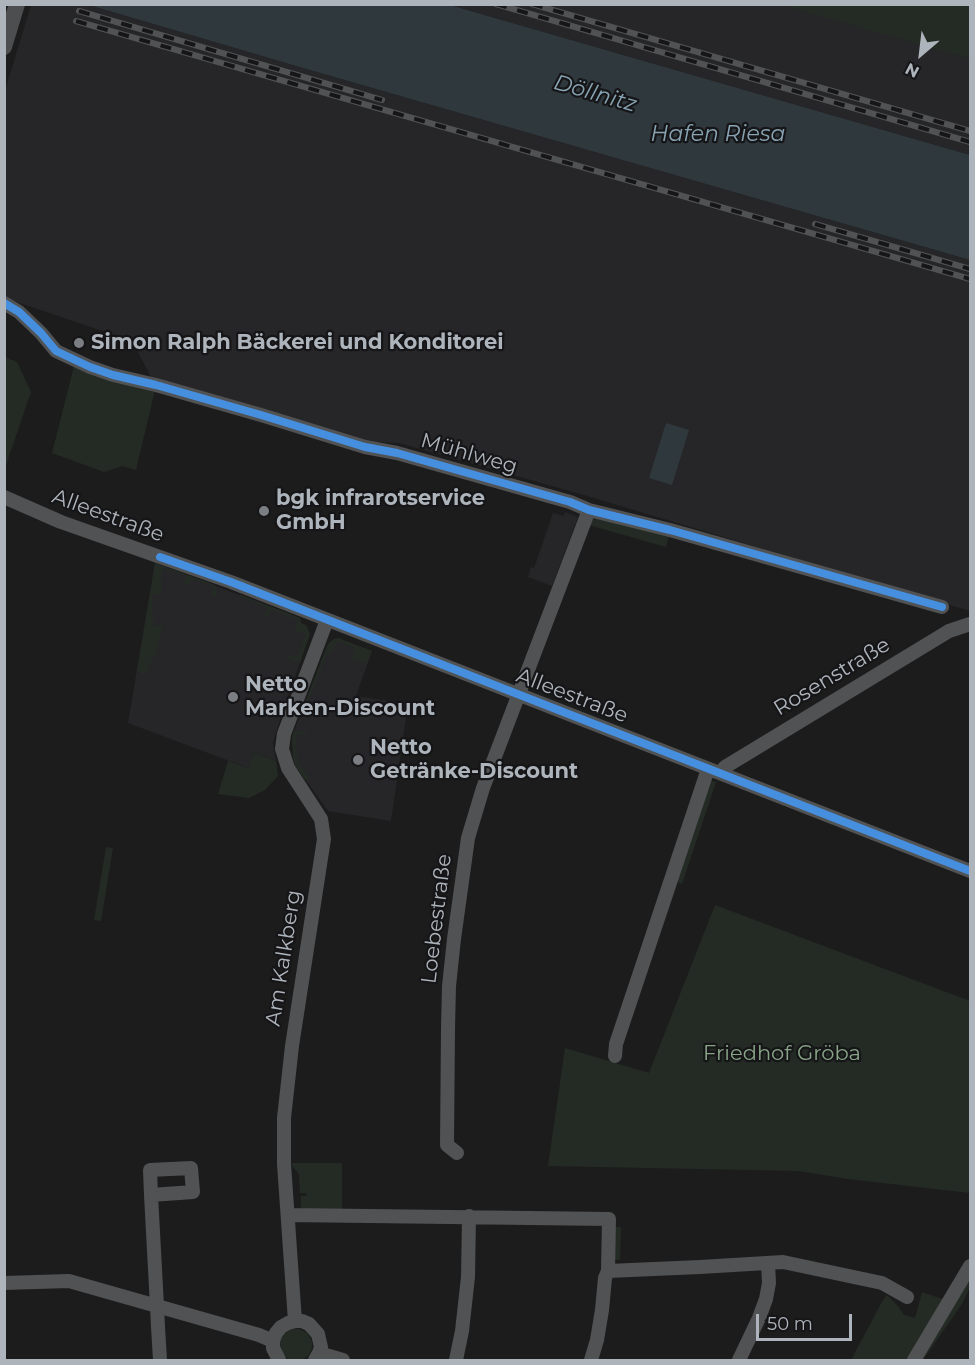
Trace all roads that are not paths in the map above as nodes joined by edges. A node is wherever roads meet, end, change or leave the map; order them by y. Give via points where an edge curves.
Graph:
1 (15, 11) edge
2 (4, 47) edge
3 (4, 303) edge
4 (4, 497) edge
5 (589, 510) junction
6 (942, 607) dead end
7 (327, 620) junction
8 (970, 624) edge
9 (518, 695) junction
10 (714, 771) junction
11 (970, 871) edge
12 (615, 1056) dead end
13 (457, 1152) dead end
14 (151, 1195) dead end
15 (288, 1215) junction
16 (469, 1216) junction
17 (768, 1263) junction
18 (970, 1266) edge
19 (608, 1271) junction
20 (4, 1283) edge
21 (907, 1297) dead end
22 (157, 1306) junction
23 (296, 1321) junction
24 (273, 1341) junction
25 (317, 1357) edge
26 (160, 1360) edge
27 (279, 1360) edge
28 (344, 1360) edge
29 (456, 1360) edge
30 (591, 1360) edge
31 (739, 1360) edge
32 (914, 1360) edge

1 - 2 main road
3 - 5 street, Mühlweg via 19,312 56,351 90,367
4 - 7 street, Alleestraße via 61,522
5 - 6 street, Mühlweg
5 - 9 street
7 - 9 street, Alleestraße
7 - 15 street, Am Kalkberg via 284,734 282,749 288,768 321,819 324,839 285,1105
8 - 10 street, Rosenstraße via 949,631
9 - 10 street, Alleestraße
9 - 13 street, Loebestraße via 468,838 449,986 447,1145
10 - 11 street, Alleestraße
10 - 12 street
14 - 22 street
15 - 16 street
15 - 23 street, Am Kalkberg
16 - 19 street via 609,1219
16 - 29 street via 468,1277
17 - 19 street
17 - 21 street via 783,1262 882,1283
17 - 31 street via 766,1299
18 - 32 street
19 - 30 street
20 - 22 street via 69,1281
22 - 24 street
22 - 26 street
23 - 24 street via 281,1327
23 - 25 street via 314,1328 320,1340
24 - 27 street
25 - 28 street

